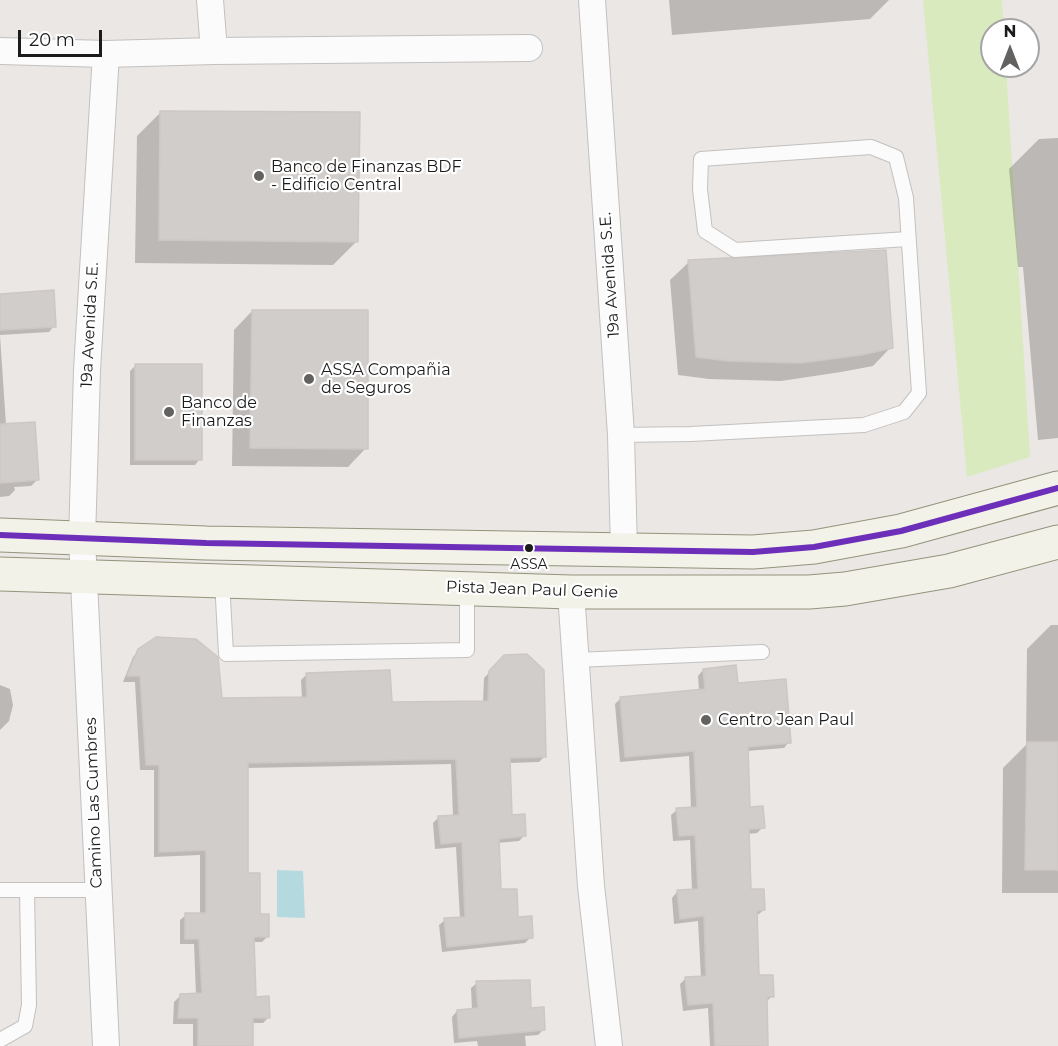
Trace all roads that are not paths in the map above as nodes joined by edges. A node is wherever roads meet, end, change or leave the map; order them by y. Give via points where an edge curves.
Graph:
1 (210, 0) edge
2 (592, 0) edge
3 (529, 48) dead end
4 (0, 51) edge
5 (214, 51) junction
6 (106, 54) junction
7 (908, 239) junction
8 (621, 435) junction
9 (1058, 488) edge
10 (0, 535) edge
11 (1058, 542) edge
12 (624, 550) junction
13 (84, 559) junction
14 (0, 561) edge
15 (0, 574) edge
16 (222, 580) junction
17 (885, 583) junction
18 (408, 586) junction
19 (467, 588) junction
20 (571, 592) junction
21 (762, 652) dead end
22 (576, 660) junction
23 (0, 890) edge
24 (27, 890) junction
25 (98, 890) junction
26 (0, 1040) edge
27 (106, 1046) edge
28 (609, 1046) edge

1 - 5 street
2 - 8 street, 19a Avenida S.E.
3 - 5 street
4 - 6 street
5 - 6 street
6 - 13 street, 19a Avenida S.E. via 87,370
7 - 7 lane via 906,198 896,157 871,147 701,159 705,231 735,250
7 - 8 lane via 919,393 904,412 864,425
8 - 12 street, 19a Avenida S.E.
9 - 12 main road via 901,531 814,547 753,552
10 - 13 main road, Pista Jean Paul Genie
11 - 17 main road, Pista Jean Paul Genie via 949,572
12 - 13 main road via 360,546 300,559 109,558 100,559 89,568
12 - 17 main road via 635,567 646,573 826,572
12 - 18 main road via 613,566 602,572 457,573
13 - 14 main road via 77,555 51,562
13 - 15 main road, Pista Jean Paul Genie
13 - 16 main road, Pista Jean Paul Genie
13 - 25 street, Camino Las Cumbres
16 - 18 main road, Pista Jean Paul Genie
16 - 19 lane via 226,654 467,651
17 - 20 main road, Pista Jean Paul Genie via 801,592
18 - 19 main road, Pista Jean Paul Genie
19 - 20 main road, Pista Jean Paul Genie
20 - 22 street
21 - 22 lane
22 - 28 street via 591,886
23 - 24 lane
24 - 25 lane
24 - 26 lane via 26,1026
25 - 27 street, Camino Las Cumbres

